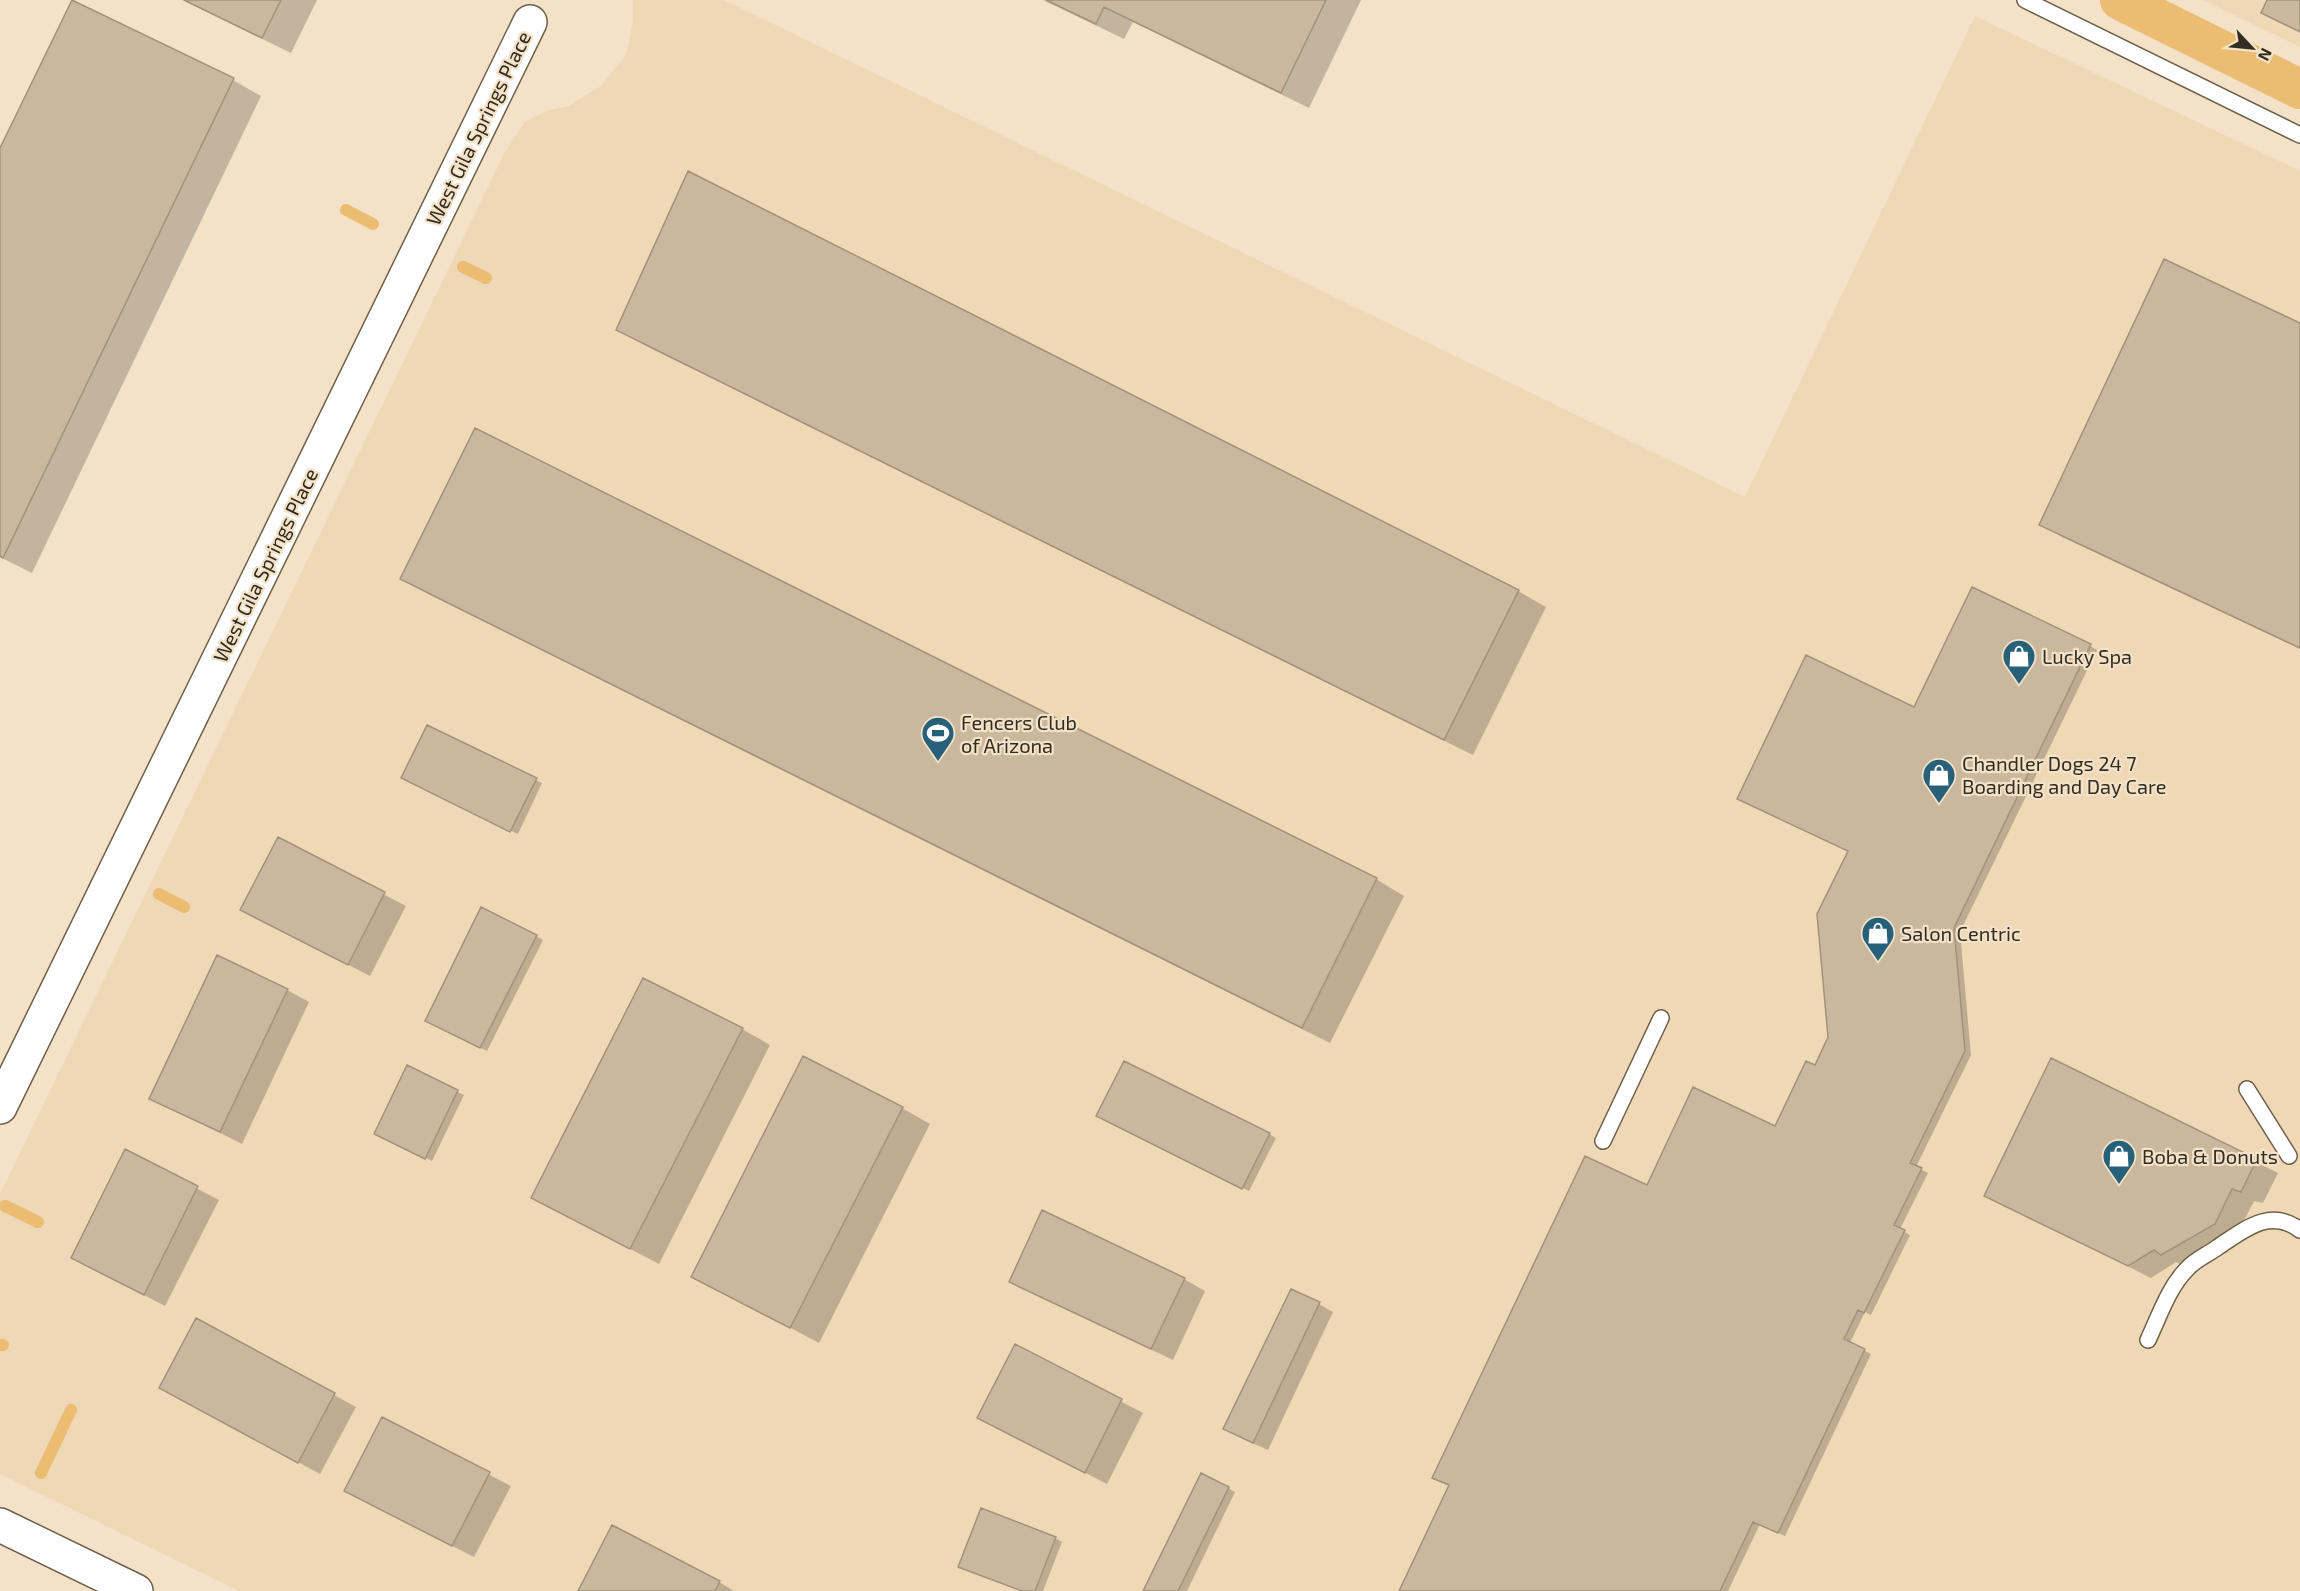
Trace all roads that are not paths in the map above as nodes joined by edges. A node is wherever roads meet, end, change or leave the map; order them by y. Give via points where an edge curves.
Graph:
1 (2025, 0) edge
2 (530, 22) dead end
3 (2300, 135) edge
4 (1661, 1018) dead end
5 (2247, 1089) dead end
6 (0, 1107) edge
7 (1604, 1141) dead end
8 (2289, 1156) dead end
9 (2300, 1230) edge
10 (2148, 1340) dead end
11 (0, 1525) edge
12 (136, 1591) edge

1 - 3 lane
2 - 6 street, West Gila Springs Place
4 - 7 lane
5 - 8 lane
9 - 10 lane via 2272,1219 2255,1223 2187,1268
11 - 12 street

